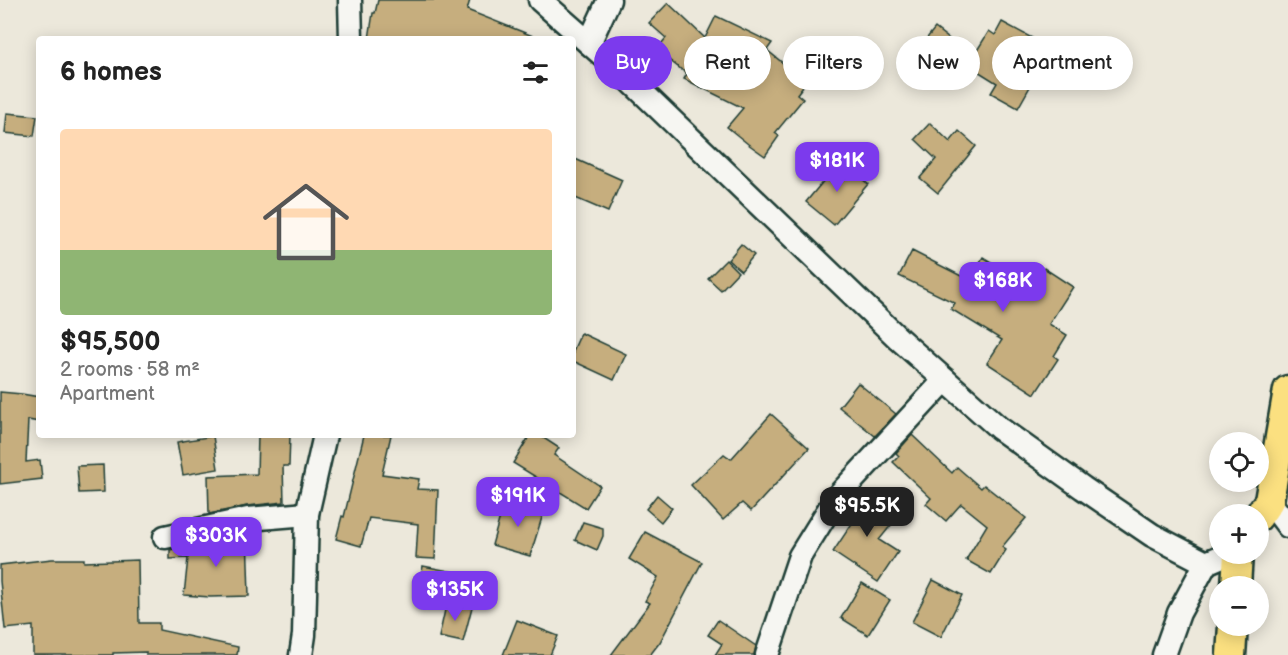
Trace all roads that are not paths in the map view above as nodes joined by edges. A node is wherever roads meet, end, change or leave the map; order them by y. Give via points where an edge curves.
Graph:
1 (350, 0) edge
2 (540, 0) edge
3 (609, 0) edge
4 (351, 36) edge
5 (589, 43) junction
6 (945, 380) junction
7 (1288, 390) edge
8 (324, 438) edge
9 (1265, 504) edge
10 (1269, 513) edge
11 (307, 514) junction
12 (1288, 526) edge
13 (165, 537) dead end
14 (1209, 562) edge
15 (1206, 563) junction
16 (1232, 636) edge
17 (301, 655) edge
18 (767, 655) edge
19 (1164, 655) edge
20 (1231, 655) edge

1 - 4 street
2 - 5 street
3 - 5 street
5 - 6 street
6 - 15 street via 999,428 1083,488 1152,535
6 - 18 street via 836,498 800,556
7 - 9 main road
8 - 11 street
10 - 12 street
11 - 13 street via 248,519
11 - 17 street
14 - 15 street
15 - 19 street via 1179,613
16 - 20 main road

